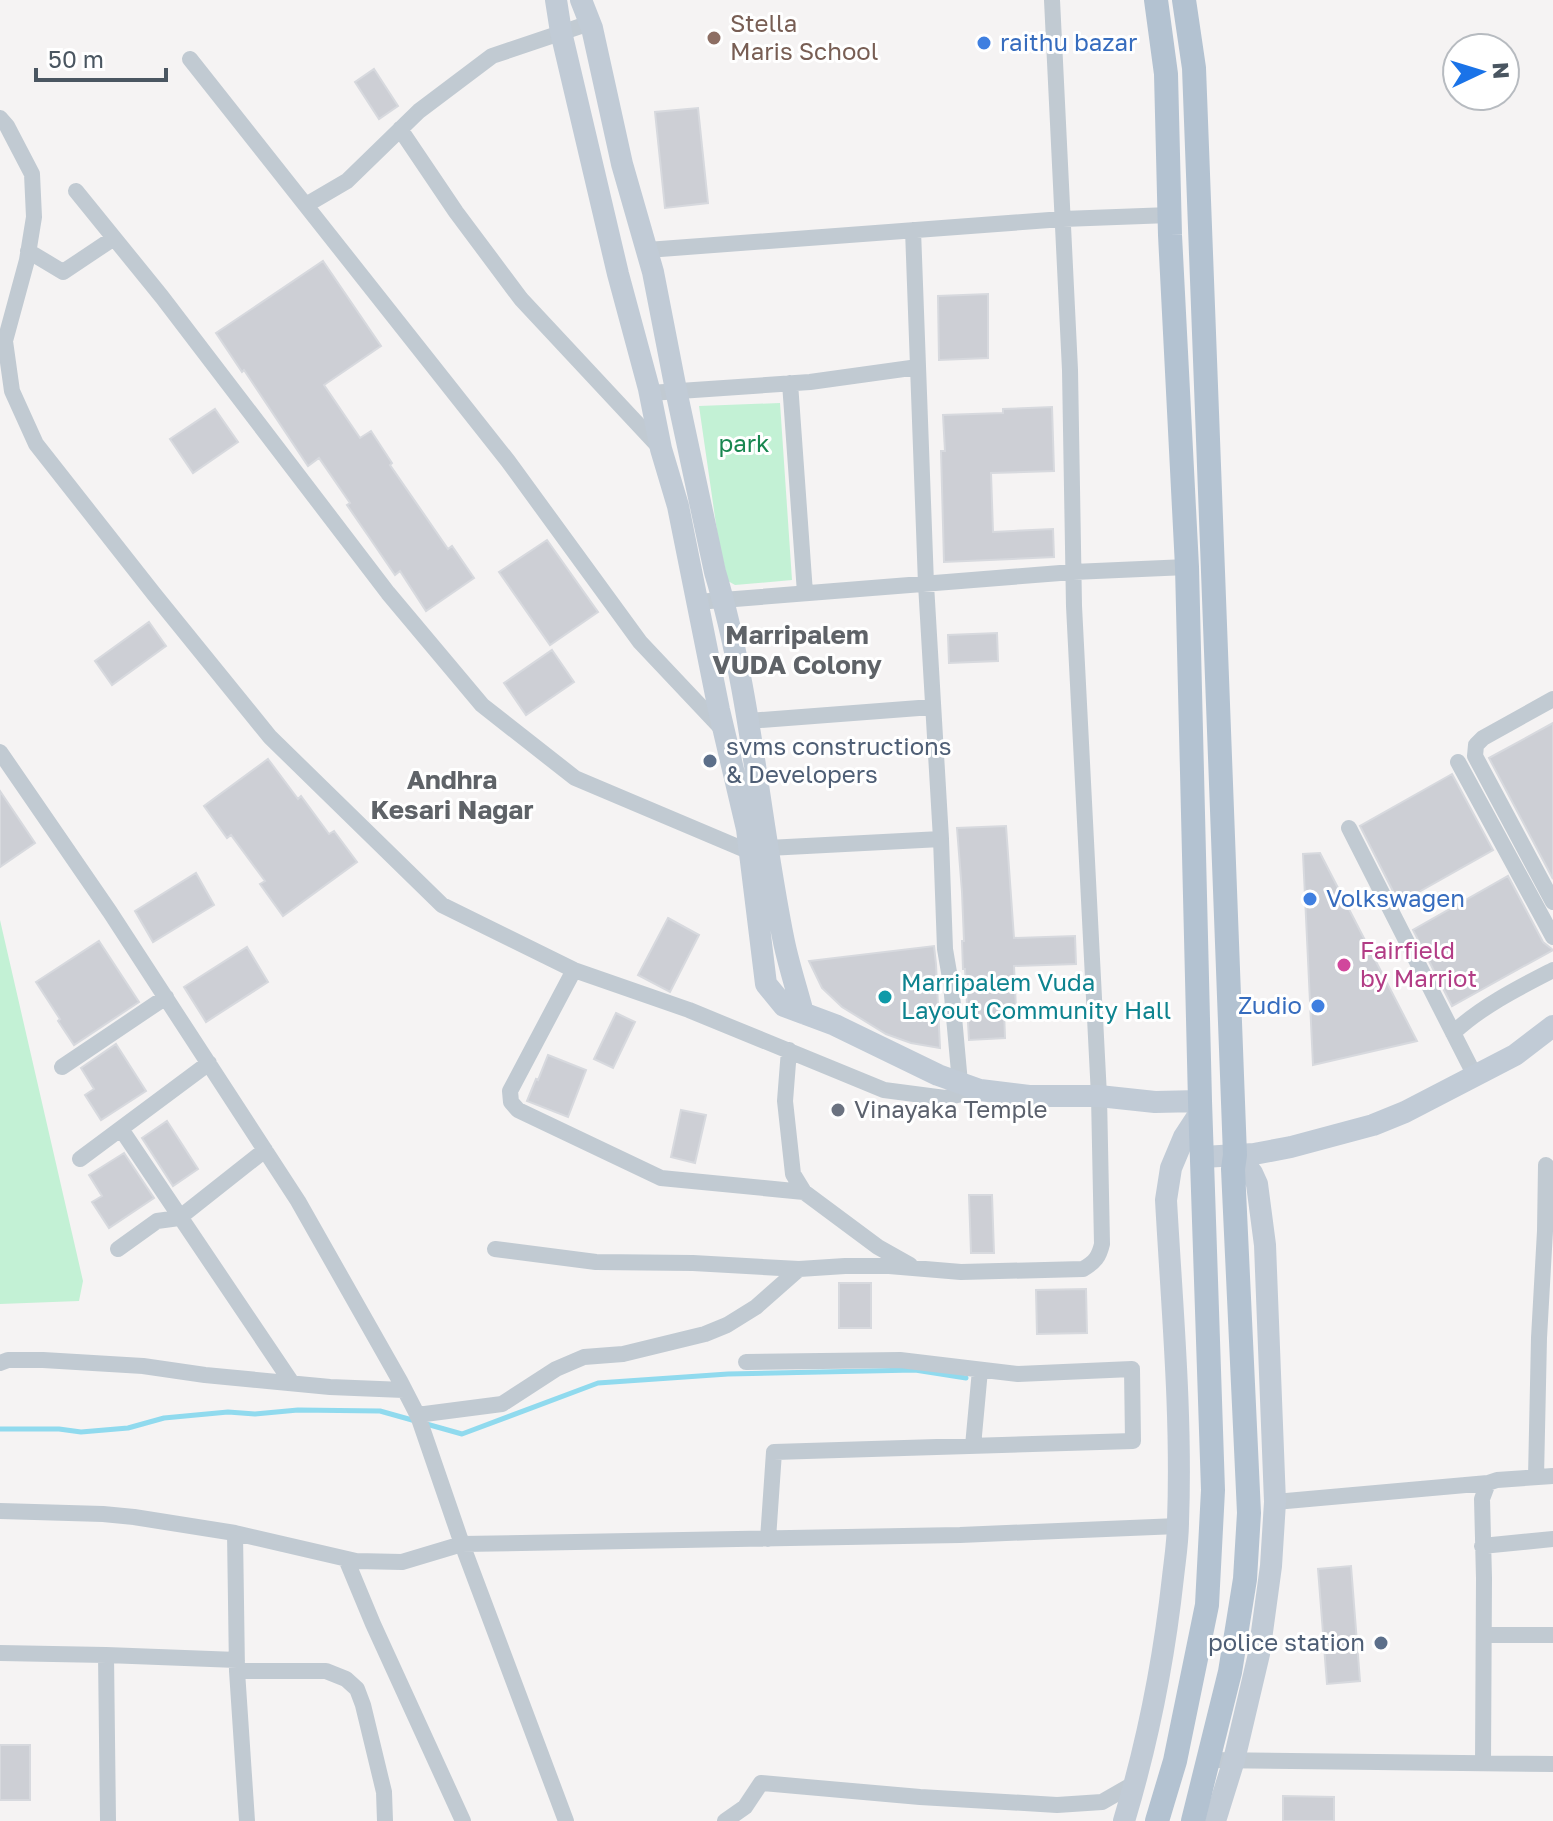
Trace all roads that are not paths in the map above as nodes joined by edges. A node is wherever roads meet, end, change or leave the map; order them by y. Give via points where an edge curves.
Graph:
1 (556, 0) edge
2 (581, 0) edge
3 (1052, 0) edge
4 (1156, 0) edge
5 (1184, 0) edge
6 (590, 23) junction
7 (561, 32) junction
8 (190, 59) dead end
9 (0, 118) edge
10 (400, 129) junction
11 (76, 191) dead end
12 (306, 205) junction
13 (1170, 215) junction
14 (1063, 219) junction
15 (913, 230) junction
16 (114, 238) junction
17 (647, 250) junction
18 (28, 251) junction
19 (918, 367) junction
20 (790, 383) junction
21 (676, 390) junction
22 (650, 393) junction
23 (661, 449) junction
24 (1187, 567) junction
25 (1073, 572) junction
26 (926, 584) junction
27 (805, 593) junction
28 (723, 600) junction
29 (697, 602) junction
30 (1552, 701) edge
31 (932, 707) junction
32 (748, 721) junction
33 (724, 731) junction
34 (0, 752) edge
35 (1458, 762) dead end
36 (1349, 828) dead end
37 (941, 839) junction
38 (759, 850) junction
39 (1553, 902) edge
40 (1553, 937) edge
41 (574, 970) junction
42 (1553, 970) edge
43 (166, 997) junction
44 (1553, 1026) edge
45 (1453, 1033) junction
46 (789, 1050) junction
47 (209, 1063) junction
48 (62, 1067) dead end
49 (1475, 1076) junction
50 (970, 1086) junction
51 (1099, 1096) junction
52 (1200, 1106) junction
53 (121, 1129) junction
54 (265, 1150) junction
55 (1235, 1155) junction
56 (1203, 1157) junction
57 (80, 1159) dead end
58 (1546, 1165) dead end
59 (804, 1192) junction
60 (1549, 1209) edge
61 (179, 1218) junction
62 (118, 1249) dead end
63 (495, 1249) dead end
64 (915, 1268) junction
65 (799, 1269) junction
66 (746, 1362) dead end
67 (0, 1363) edge
68 (980, 1370) junction
69 (292, 1383) junction
70 (404, 1390) junction
71 (419, 1421) junction
72 (973, 1446) junction
73 (1553, 1476) edge
74 (1536, 1477) junction
75 (1488, 1483) junction
76 (1275, 1502) junction
77 (0, 1511) edge
78 (1178, 1526) junction
79 (235, 1533) junction
80 (768, 1539) junction
81 (1553, 1539) edge
82 (462, 1544) junction
83 (1482, 1546) junction
84 (346, 1559) junction
85 (1484, 1635) junction
86 (1553, 1635) edge
87 (0, 1653) edge
88 (106, 1655) junction
89 (237, 1665) junction
90 (1208, 1760) junction
91 (1234, 1760) junction
92 (1483, 1763) junction
93 (1553, 1764) edge
94 (1135, 1783) junction
95 (745, 1814) edge
96 (108, 1821) edge
97 (247, 1821) edge
98 (385, 1821) edge
99 (463, 1821) edge
100 (566, 1821) edge
101 (725, 1821) edge
102 (1124, 1821) edge
103 (1157, 1821) edge
104 (1193, 1821) edge
105 (1215, 1821) edge

1 - 7 street
2 - 6 street
3 - 14 street
4 - 13 main road via 1166,74
5 - 55 main road via 1194,68
6 - 7 street
6 - 17 street
7 - 10 street via 492,56
7 - 22 street
8 - 12 street
9 - 18 street via 32,174 34,217
10 - 12 street via 347,181
10 - 23 street via 521,299
11 - 16 street
12 - 33 street via 508,461 640,642
13 - 14 street
13 - 24 main road
14 - 15 street
14 - 25 street
15 - 17 street
15 - 19 street
16 - 18 street via 63,272
16 - 38 street via 388,593 482,705 575,778
17 - 21 street
18 - 41 street via 5,341 12,391 36,444 270,737 442,905
19 - 20 street
19 - 26 street
20 - 21 street
20 - 27 street
21 - 22 street
21 - 28 street
22 - 23 street
23 - 29 street
24 - 25 street
24 - 52 main road
25 - 26 street
25 - 51 street
26 - 27 street
26 - 31 street
27 - 28 street
28 - 29 street
28 - 32 street
29 - 33 street
30 - 39 street via 1483,738 1475,756
31 - 32 street
31 - 37 street
32 - 38 street
33 - 38 street via 747,829
34 - 43 street
35 - 40 street
36 - 45 street
37 - 38 street
37 - 50 street via 945,949
38 - 50 street via 766,984 784,1006
41 - 46 street
41 - 59 street via 510,1091 518,1110 661,1178
42 - 45 street via 1467,1019
43 - 47 street
43 - 48 street
44 - 49 street
45 - 49 street
46 - 50 street via 884,1090 945,1098
46 - 59 street via 785,1101 793,1174
47 - 53 street
47 - 54 street
49 - 55 street via 1373,1125 1291,1147
50 - 51 street via 1029,1096
51 - 52 street
51 - 64 street via 1102,1244 1095,1262 1083,1269
52 - 56 main road
52 - 78 street via 1171,1168 1166,1200 1179,1431
53 - 57 street
53 - 61 street
54 - 61 street
54 - 70 street
55 - 56 street
55 - 76 street via 1257,1184 1265,1245
55 - 90 main road via 1249,1513 1230,1672
56 - 103 main road via 1213,1490 1207,1605 1175,1761
58 - 60 street
59 - 64 street
60 - 74 street
61 - 62 street via 157,1221
61 - 69 street
63 - 65 street via 596,1262
64 - 65 street
65 - 71 street via 756,1307 705,1334 623,1354 584,1357 502,1404
66 - 68 street via 900,1360
67 - 69 street via 129,1365
68 - 72 street
68 - 72 street via 1018,1374 1132,1369 1133,1441
69 - 70 street
70 - 71 street
71 - 82 street
72 - 80 street via 774,1452
73 - 74 street
74 - 75 street
75 - 76 street
75 - 83 street via 1482,1499
76 - 91 street via 1261,1641
77 - 79 street via 103,1514
78 - 80 street
78 - 94 street via 1168,1630
79 - 84 street
79 - 89 street
80 - 82 street
81 - 83 street
82 - 84 street via 402,1562
82 - 100 street
83 - 85 street
84 - 99 street
85 - 86 street
85 - 92 street
87 - 88 street
88 - 89 street
88 - 96 street
89 - 97 street
89 - 98 street via 326,1671 357,1689 384,1792
90 - 91 street
90 - 104 main road
91 - 92 street
91 - 105 street
92 - 93 street
94 - 95 street via 1102,1802 1057,1805 761,1783
94 - 102 street
95 - 101 street

